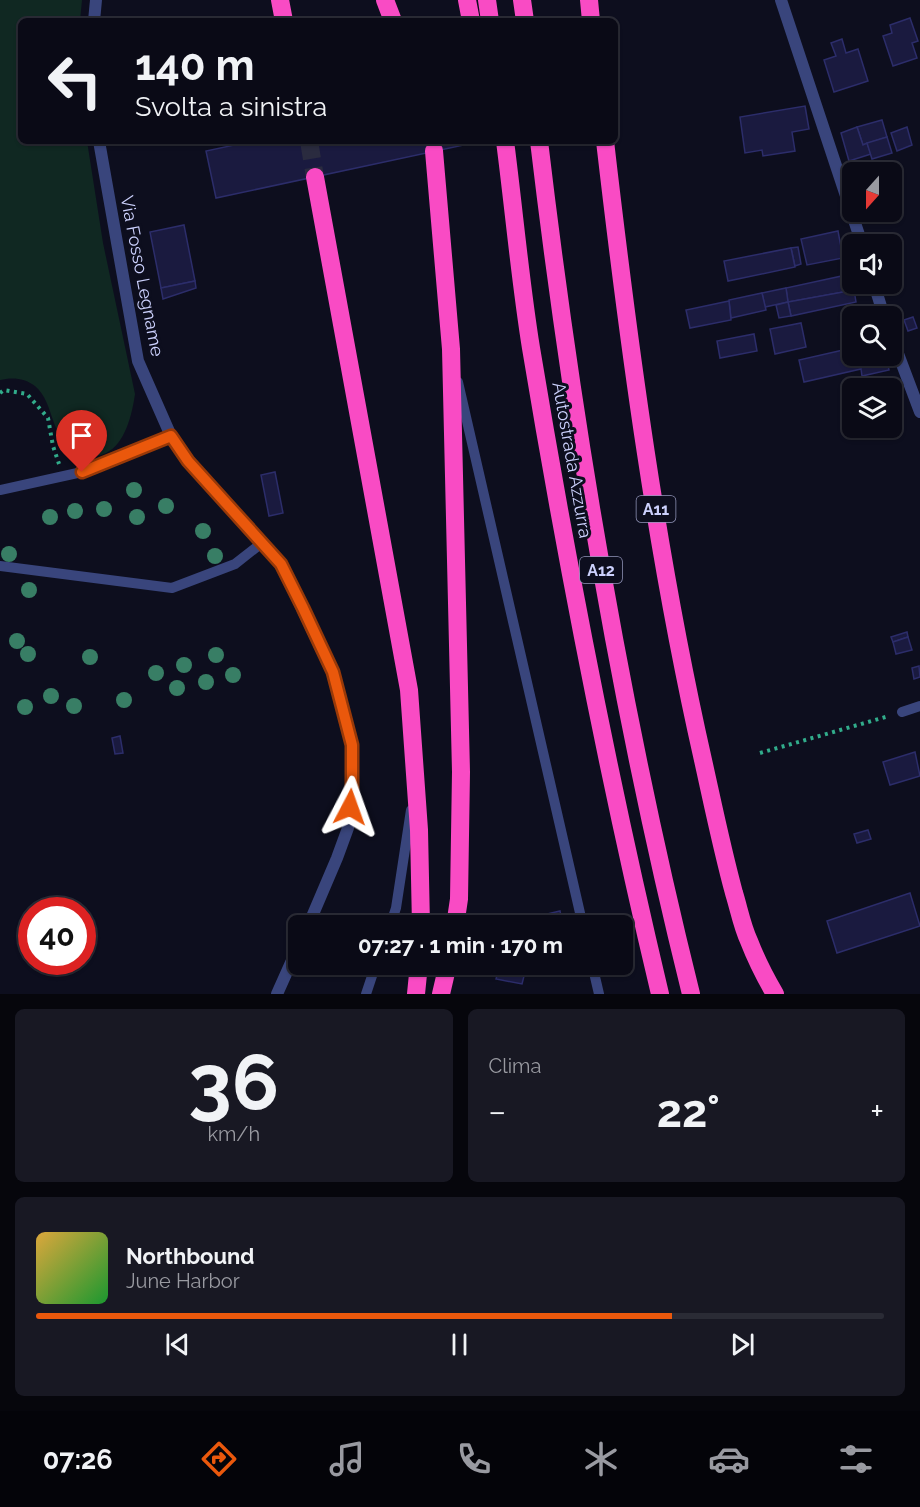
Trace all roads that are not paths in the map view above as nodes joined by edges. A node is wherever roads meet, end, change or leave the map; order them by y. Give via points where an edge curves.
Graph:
1 (96, 0) edge
2 (280, 0) edge
3 (385, 0) edge
4 (467, 0) edge
5 (487, 0) edge
6 (522, 0) edge
7 (589, 0) edge
8 (781, 0) edge
9 (94, 18) edge
10 (284, 18) edge
11 (392, 18) edge
12 (470, 18) edge
13 (490, 18) edge
14 (525, 18) edge
15 (591, 18) edge
16 (100, 144) edge
17 (494, 144) edge
18 (505, 144) edge
19 (539, 144) edge
20 (605, 144) edge
21 (434, 151) dead end
22 (315, 177) tunnel mouth
23 (859, 234) edge
24 (531, 346) junction
25 (451, 349) junction
26 (902, 364) edge
27 (920, 412) edge
28 (171, 436) junction
29 (0, 490) edge
30 (263, 542) junction
31 (0, 566) edge
32 (920, 706) edge
33 (902, 712) road end
34 (416, 777) junction
35 (313, 915) edge
36 (394, 915) edge
37 (421, 915) edge
38 (457, 915) edge
39 (580, 915) edge
40 (288, 969) edge
41 (372, 975) edge
42 (418, 975) edge
43 (445, 975) edge
44 (595, 975) edge
45 (277, 994) edge
46 (366, 994) edge
47 (416, 994) edge
48 (441, 994) edge
49 (599, 994) edge
50 (660, 994) edge
51 (691, 994) edge
52 (775, 994) edge

1 - 9 street
2 - 10 highway
3 - 11 highway
4 - 12 highway
5 - 13 highway
6 - 14 highway
7 - 15 highway
8 - 23 street
16 - 28 street, Via Fosso Legname via 138,361
17 - 24 highway
18 - 24 highway, Autostrada Azzurra / A12
19 - 51 highway, Autostrada Azzurra / A12 via 561,321 603,584 627,715
20 - 52 highway, A11 via 641,412 691,709 739,911
21 - 25 highway
22 - 34 highway via 409,690
24 - 50 highway, Autostrada Azzurra / A12 via 600,723
25 - 38 highway via 461,772
25 - 39 lane
26 - 27 street
28 - 29 lane via 82,472
28 - 30 street, Via Fosso Legname via 188,461
30 - 31 lane via 235,564 172,588
30 - 35 street, Via Fosso Legname via 281,564 333,672 352,745 348,828
32 - 33 lane
34 - 36 lane
34 - 37 highway
40 - 45 street
41 - 46 lane
42 - 47 highway
43 - 48 highway
44 - 49 lane

